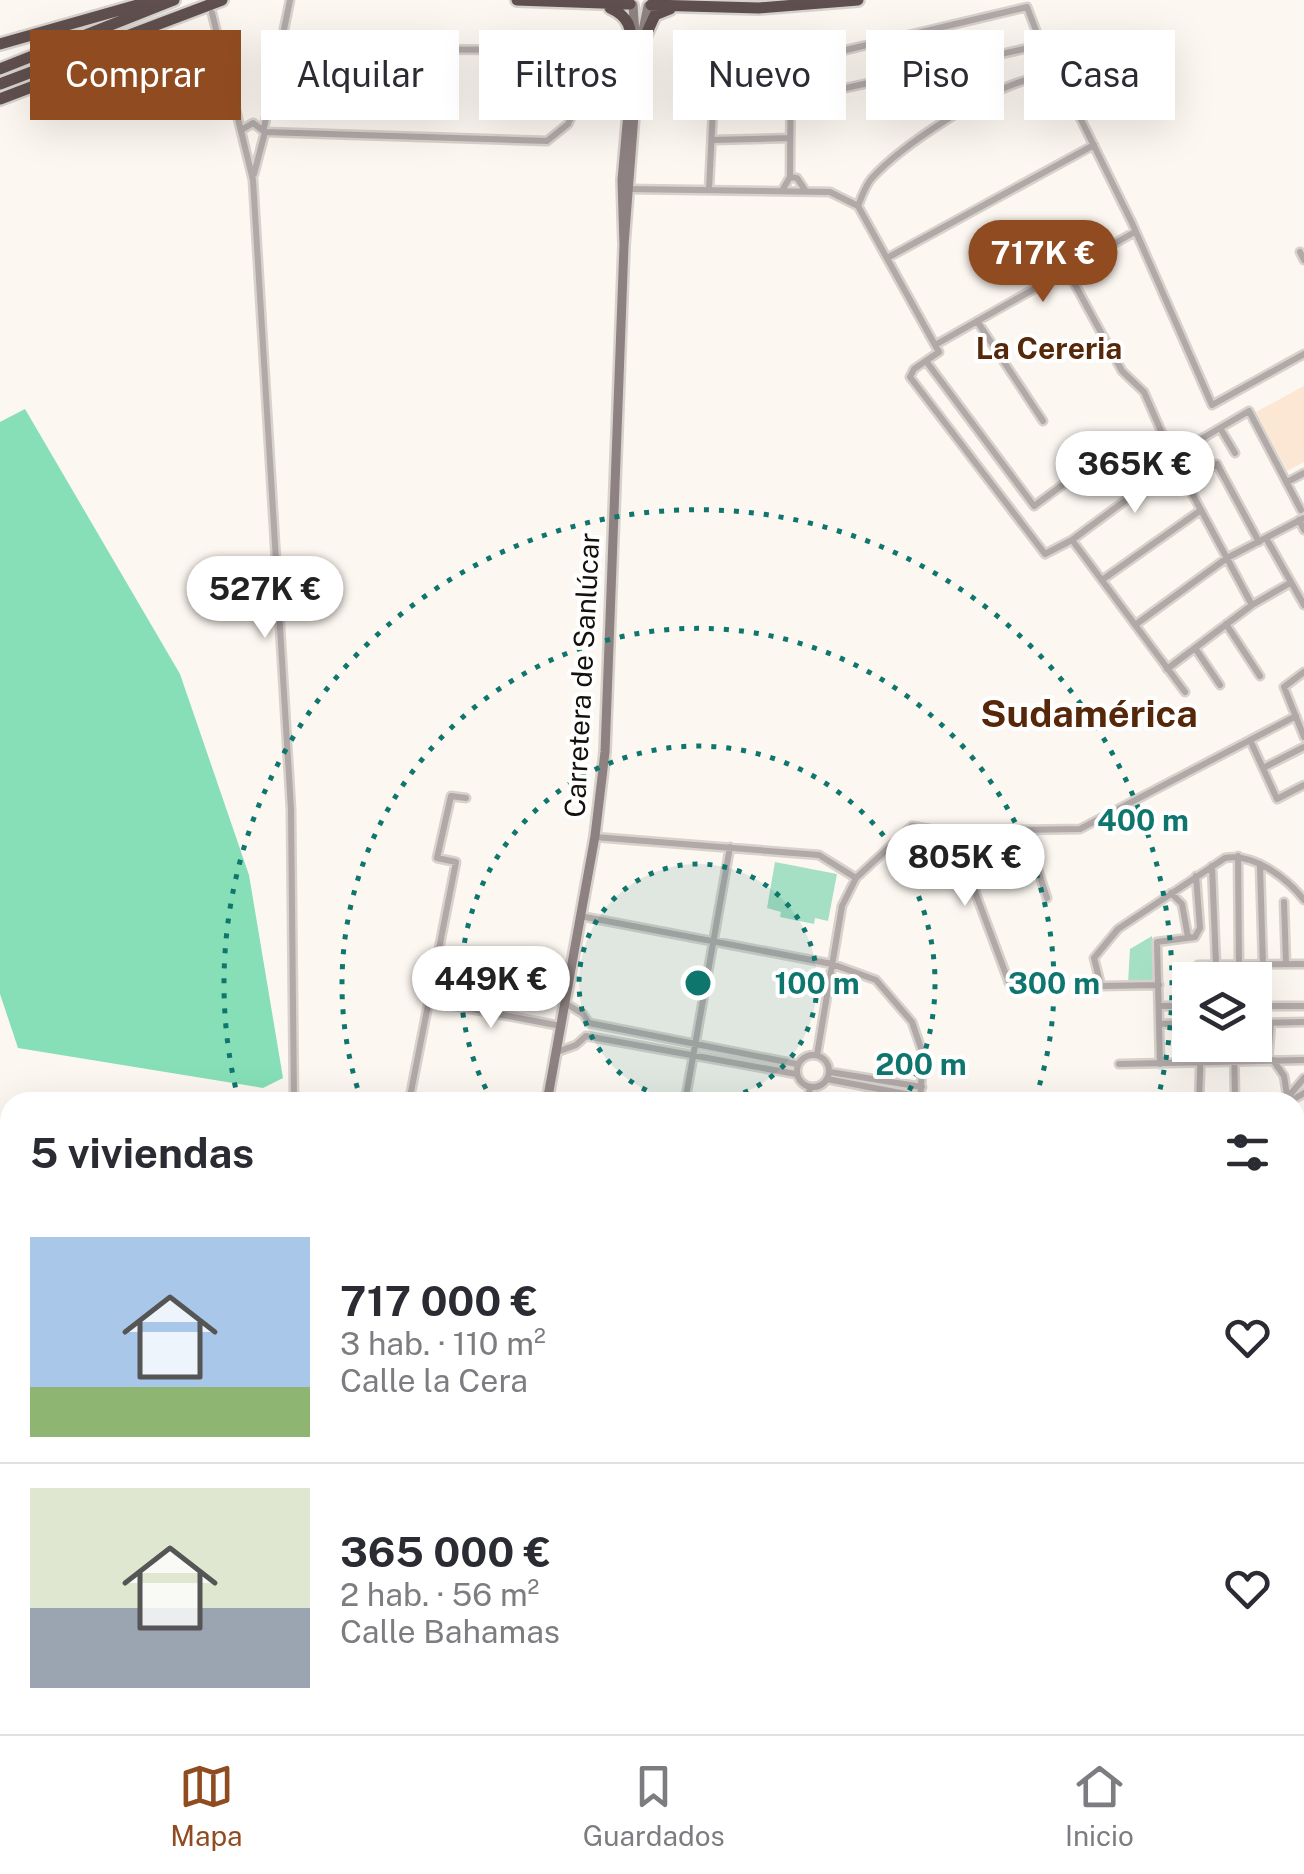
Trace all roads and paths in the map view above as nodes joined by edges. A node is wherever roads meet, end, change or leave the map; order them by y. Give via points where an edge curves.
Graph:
1 (136, 0) edge
2 (156, 0) edge
3 (174, 0) edge
4 (222, 0) edge
5 (290, 0) edge
6 (516, 0) edge
7 (858, 0) edge
8 (630, 3) edge
9 (602, 4) junction
10 (652, 4) edge
11 (679, 8) junction
12 (206, 10) junction
13 (61, 26) junction
14 (212, 30) edge
15 (284, 30) edge
16 (629, 30) edge
17 (633, 30) edge
18 (642, 30) edge
19 (646, 30) edge
20 (1036, 30) edge
21 (0, 44) edge
22 (1024, 49) edge
23 (846, 52) edge
24 (3, 68) edge
25 (1024, 81) edge
26 (5, 82) edge
27 (846, 88) edge
28 (0, 100) edge
29 (241, 110) edge
30 (240, 120) edge
31 (262, 120) edge
32 (570, 120) edge
33 (625, 120) edge
34 (633, 120) edge
35 (712, 120) edge
36 (790, 120) edge
37 (1081, 120) edge
38 (259, 127) junction
39 (242, 132) junction
40 (624, 133) junction
41 (790, 138) junction
42 (711, 140) junction
43 (244, 142) junction
44 (261, 143) junction
45 (1094, 145) junction
46 (790, 177) junction
47 (253, 180) junction
48 (628, 189) junction
49 (710, 189) junction
50 (782, 189) junction
51 (805, 190) junction
52 (858, 206) junction
53 (1133, 233) junction
54 (624, 245) junction
55 (889, 257) junction
56 (1067, 270) junction
57 (977, 321) junction
58 (935, 344) junction
59 (1304, 354) edge
60 (926, 361) junction
61 (1044, 421) dead end
62 (1220, 428) junction
63 (1122, 442) dead end
64 (1235, 453) dead end
65 (1174, 460) junction
66 (1304, 473) edge
67 (1186, 482) junction
68 (1286, 482) junction
69 (1201, 510) junction
70 (1302, 514) edge
71 (1304, 530) edge
72 (1072, 540) junction
73 (1263, 540) junction
74 (1227, 558) junction
75 (1304, 579) edge
76 (1102, 580) junction
77 (1291, 585) junction
78 (1252, 605) junction
79 (1304, 606) edge
80 (1226, 624) junction
81 (1135, 625) junction
82 (1195, 648) junction
83 (1167, 669) junction
84 (1304, 672) edge
85 (1260, 676) dead end
86 (1220, 685) dead end
87 (1184, 692) dead end
88 (1296, 716) junction
89 (1303, 732) edge
90 (1250, 740) junction
91 (1304, 746) edge
92 (1263, 768) junction
93 (1304, 788) edge
94 (466, 798) dead end
95 (922, 826) junction
96 (1025, 830) junction
97 (595, 836) junction
98 (730, 847) junction
99 (1238, 856) junction
100 (1212, 866) junction
101 (1260, 866) junction
102 (1196, 876) junction
103 (856, 878) junction
104 (1170, 893) junction
105 (1046, 898) dead end
106 (1304, 900) edge
107 (1284, 902) dead end
108 (580, 916) junction
109 (1188, 938) junction
110 (714, 940) junction
111 (1216, 962) edge
112 (1239, 962) edge
113 (1263, 962) edge
114 (832, 964) junction
115 (1286, 964) junction
116 (1304, 964) edge
117 (1272, 965) edge
118 (1158, 986) junction
119 (1011, 988) dead end
120 (429, 1001) junction
121 (565, 1003) junction
122 (1159, 1006) junction
123 (1172, 1006) edge
124 (1272, 1006) edge
125 (1304, 1006) edge
126 (1304, 1022) edge
127 (588, 1023) junction
128 (1272, 1023) edge
129 (1160, 1024) junction
130 (1172, 1024) edge
131 (560, 1026) junction
132 (586, 1036) junction
133 (696, 1043) junction
134 (556, 1052) junction
135 (694, 1054) junction
136 (817, 1055) junction
137 (1272, 1060) edge
138 (1304, 1060) edge
139 (1200, 1062) joint
140 (1234, 1062) edge
141 (1272, 1062) edge
142 (798, 1064) junction
143 (1118, 1064) dead end
144 (1160, 1064) junction
145 (796, 1074) junction
146 (828, 1076) junction
147 (810, 1087) junction
148 (294, 1092) edge
149 (411, 1092) edge
150 (548, 1092) edge
151 (687, 1092) edge
152 (809, 1092) edge
153 (906, 1092) edge
154 (921, 1092) edge
155 (1199, 1092) edge
156 (1235, 1092) edge
157 (1286, 1092) edge

1 - 13 highway
2 - 13 highway
3 - 24 highway
4 - 12 highway
5 - 15 street
6 - 9 highway
7 - 11 highway
8 - 9 highway
8 - 10 main road
8 - 17 main road, Carretera de Sanlúcar
9 - 16 highway via 624,14
10 - 11 highway
10 - 18 main road, Carretera de Sanlúcar
11 - 19 highway via 655,15
12 - 14 street
12 - 26 highway
12 - 28 highway
13 - 21 highway
20 - 23 street via 1027,7
22 - 27 street
25 - 52 street via 886,164
29 - 38 street
30 - 39 street
31 - 38 street
32 - 38 street via 547,142
33 - 40 main road, Carretera de Sanlúcar
34 - 48 main road, Carretera de Sanlúcar
35 - 42 street
36 - 41 street
37 - 45 street
38 - 39 street
38 - 44 street
39 - 43 street
40 - 48 street
40 - 54 main road, Carretera de Sanlúcar
41 - 42 street
41 - 46 street
42 - 49 street
43 - 44 street
43 - 47 street
44 - 47 street
45 - 53 street
45 - 55 street
46 - 50 street
46 - 51 street
47 - 148 street via 291,809
48 - 49 street
48 - 54 main road, Carretera de Sanlúcar
49 - 50 street
50 - 51 street
51 - 52 street via 830,192
52 - 55 street
53 - 56 street
53 - 59 street via 1212,405
54 - 97 main road, Carretera de Sanlúcar via 605,752
55 - 58 street
56 - 57 street
56 - 65 street via 1122,371 1144,392
57 - 58 street
57 - 61 street
58 - 60 street via 939,352
60 - 63 street via 1034,506
60 - 72 street via 910,377 1045,554
62 - 64 street
62 - 65 street
62 - 68 street via 1248,410
65 - 67 street
65 - 72 street
66 - 68 street
67 - 69 street
67 - 73 street via 1217,464
68 - 70 street
69 - 74 street
69 - 76 street
70 - 71 street
70 - 73 street
72 - 76 street
73 - 74 street
73 - 77 street
74 - 78 street
74 - 81 street
75 - 77 street
76 - 81 street
77 - 78 street
77 - 79 street
78 - 80 street
80 - 82 street
80 - 85 street
81 - 83 street
82 - 83 street
82 - 86 street
83 - 87 street
84 - 88 street via 1284,687
88 - 89 street
88 - 90 street
90 - 92 street
90 - 96 street via 1080,829
91 - 92 street
92 - 93 street via 1277,799
94 - 120 street via 451,796 438,858 456,862
95 - 96 street
95 - 103 street via 912,826
95 - 119 street via 962,857
96 - 105 street
97 - 98 street
97 - 108 main road, Carretera de Sanlúcar
98 - 103 street via 818,855
98 - 110 street
99 - 100 street
99 - 101 street
99 - 112 street
100 - 102 street
100 - 111 street
101 - 106 street
101 - 113 street
102 - 104 street
102 - 109 street via 1200,928
103 - 114 street via 842,906
104 - 109 street via 1182,904
104 - 118 street via 1118,929 1094,958 1101,986
107 - 115 street
108 - 110 street
108 - 121 main road, Carretera de Sanlúcar
109 - 118 street via 1158,942
110 - 114 street
110 - 133 street
114 - 136 street
114 - 154 street via 876,980 896,998 923,1054
115 - 116 street
115 - 117 street
118 - 122 street
120 - 131 street
120 - 149 street
121 - 127 street
121 - 131 main road, Carretera de Sanlúcar
122 - 123 street
122 - 129 street
124 - 125 street
126 - 128 street
127 - 132 street
127 - 133 street
129 - 130 street
129 - 144 street
131 - 134 main road, Carretera de Sanlúcar
132 - 134 street
132 - 135 street
133 - 135 street
133 - 142 street
134 - 150 main road, Carretera de Sanlúcar
135 - 145 street
135 - 151 street
136 - 142 street
136 - 146 street via 827,1062
137 - 138 street
139 - 144 street
139 - 155 street
140 - 156 street
141 - 157 street via 1284,1076
142 - 145 street
143 - 144 street
145 - 147 street
146 - 147 street
146 - 153 street
147 - 152 street

